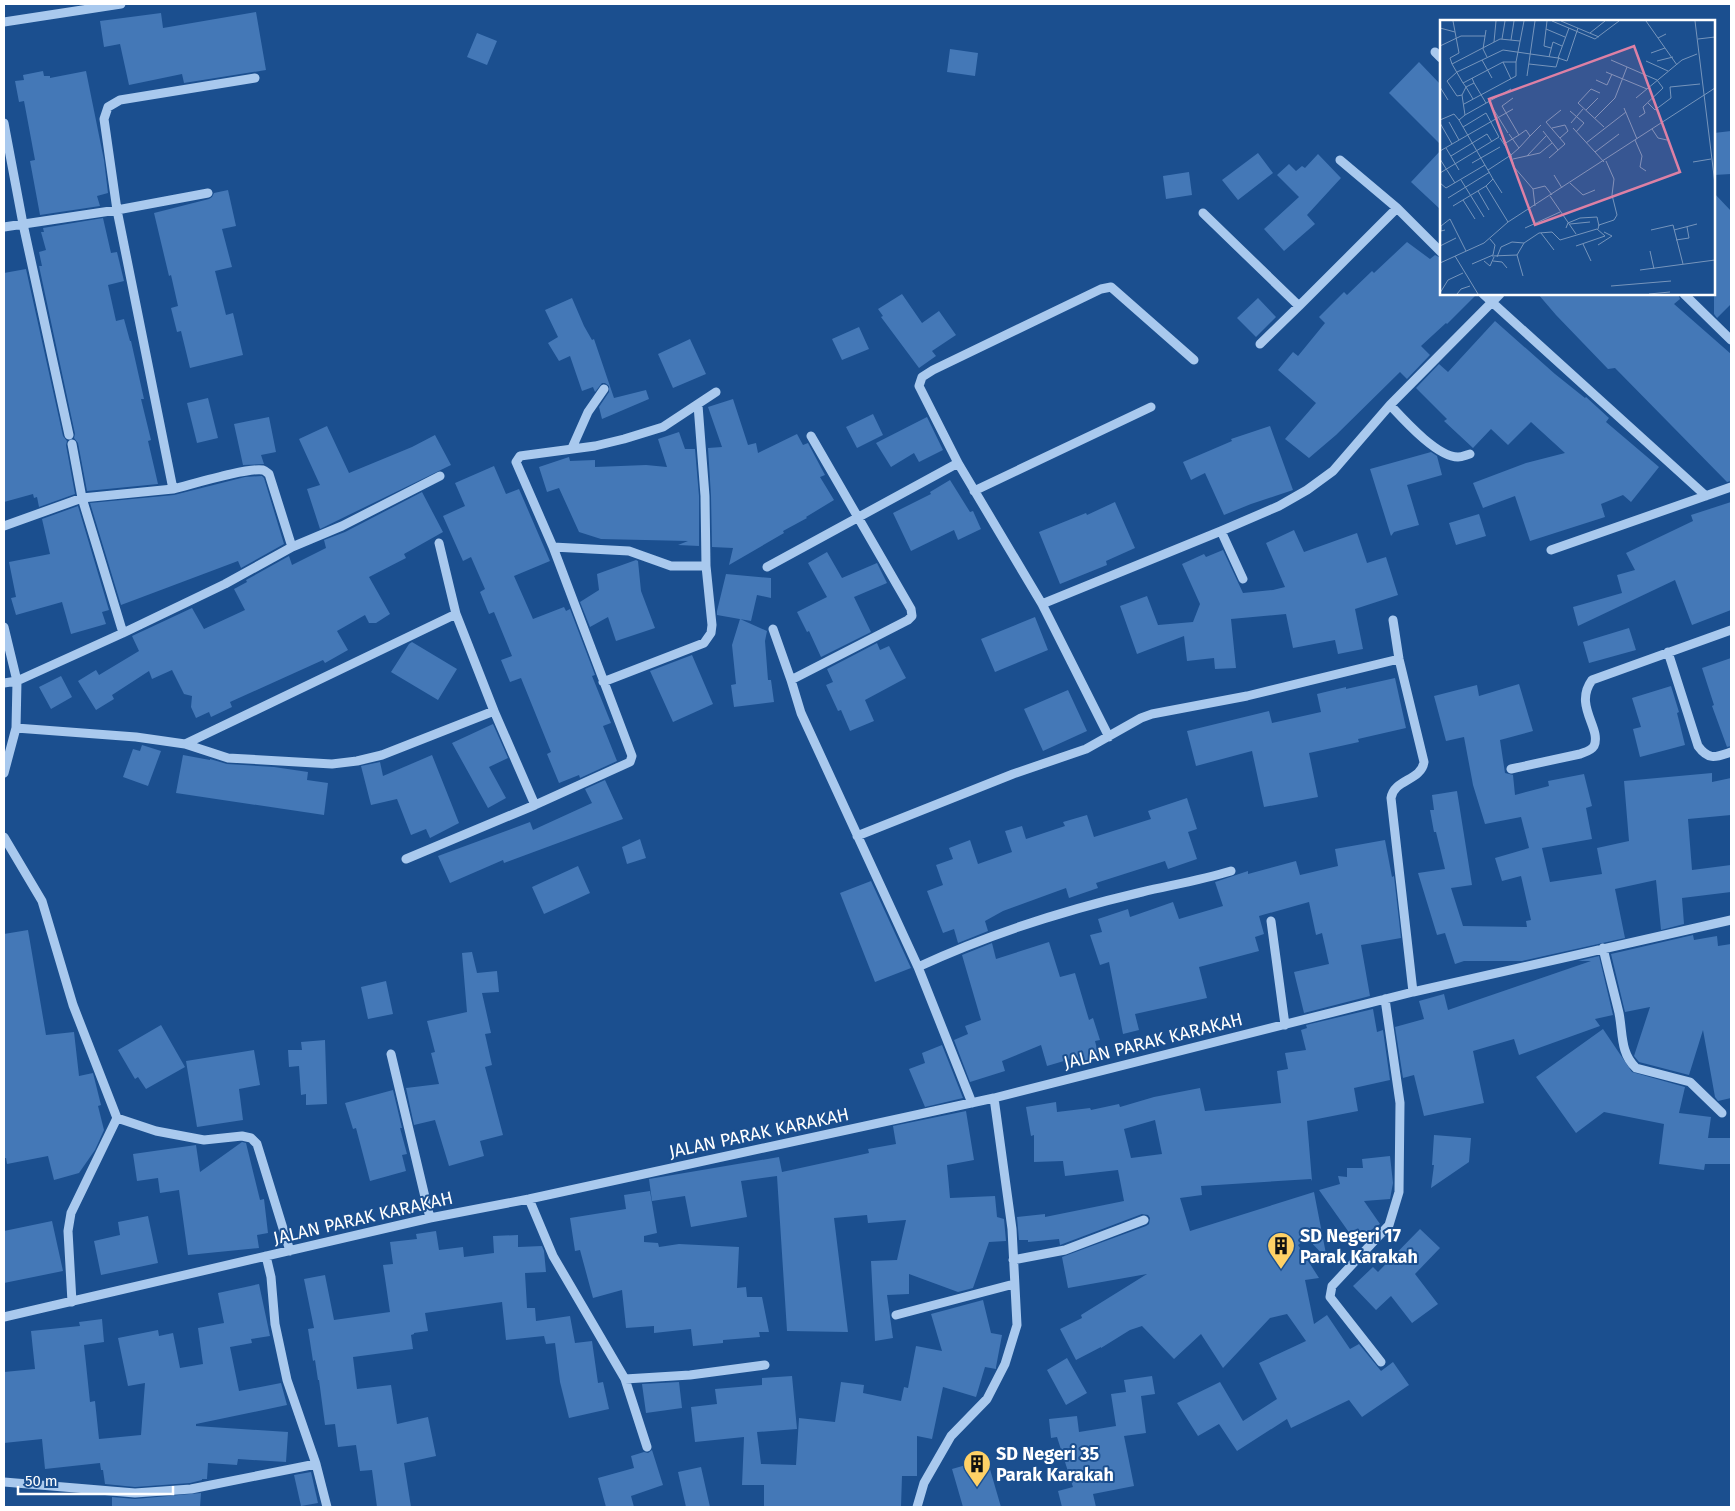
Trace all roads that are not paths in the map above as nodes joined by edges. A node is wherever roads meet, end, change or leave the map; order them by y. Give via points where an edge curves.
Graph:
1 (122, 4) edge
2 (4, 22) edge
3 (255, 78) dead end
4 (4, 123) edge
5 (1340, 160) dead end
6 (208, 193) dead end
7 (1397, 208) junction
8 (117, 210) junction
9 (1203, 213) dead end
10 (23, 224) junction
11 (4, 227) edge
12 (1440, 251) edge
13 (1483, 295) edge
14 (1499, 295) edge
15 (1685, 295) edge
16 (1492, 304) junction
17 (1299, 306) junction
18 (1731, 340) edge
19 (1260, 344) dead end
20 (1194, 360) dead end
21 (604, 388) dead end
22 (716, 392) dead end
23 (698, 405) junction
24 (1390, 405) junction
25 (1152, 407) dead end
26 (811, 436) dead end
27 (572, 448) junction
28 (1470, 454) dead end
29 (958, 463) junction
30 (440, 476) dead end
31 (1731, 487) edge
32 (173, 490) junction
33 (974, 491) junction
34 (1706, 496) junction
35 (82, 498) junction
36 (857, 518) junction
37 (4, 526) edge
38 (1221, 531) junction
39 (439, 543) dead end
40 (292, 547) junction
41 (553, 548) junction
42 (1551, 550) dead end
43 (706, 566) junction
44 (767, 567) dead end
45 (1243, 579) dead end
46 (1042, 604) junction
47 (456, 614) junction
48 (1393, 620) dead end
49 (4, 627) edge
50 (772, 629) dead end
51 (1731, 630) edge
52 (123, 633) junction
53 (1668, 652) junction
54 (1399, 659) junction
55 (17, 680) junction
56 (791, 680) junction
57 (603, 682) junction
58 (4, 683) edge
59 (494, 710) junction
60 (16, 728) junction
61 (1109, 737) junction
62 (184, 744) junction
63 (1731, 752) edge
64 (1511, 769) dead end
65 (4, 773) edge
66 (535, 806) junction
67 (857, 836) junction
68 (4, 837) edge
69 (406, 859) dead end
70 (1231, 871) dead end
71 (1271, 920) dead end
72 (1731, 920) edge
73 (1603, 948) junction
74 (918, 967) junction
75 (1413, 992) junction
76 (1385, 999) junction
77 (1285, 1025) junction
78 (391, 1054) dead end
79 (994, 1098) junction
80 (972, 1103) junction
81 (1722, 1113) dead end
82 (117, 1118) junction
83 (529, 1199) junction
84 (430, 1218) junction
85 (1144, 1220) dead end
86 (290, 1251) junction
87 (266, 1256) junction
88 (1013, 1260) junction
89 (1014, 1284) junction
90 (72, 1302) junction
91 (896, 1315) dead end
92 (4, 1318) edge
93 (1381, 1362) dead end
94 (765, 1365) dead end
95 (625, 1379) junction
96 (647, 1447) dead end
97 (316, 1464) junction
98 (4, 1482) edge
99 (327, 1507) edge
100 (917, 1507) edge

1 - 2 street
3 - 8 street via 120,100 108,107 104,119
4 - 10 street
5 - 7 street
6 - 8 street
7 - 12 street
7 - 17 street
8 - 10 street
8 - 32 street
9 - 17 street
10 - 11 street
10 - 35 street
13 - 16 street
14 - 16 street
15 - 18 street
16 - 24 street
16 - 34 street
17 - 19 street
20 - 29 street via 1112,287 1101,289 922,377 919,386
21 - 27 street via 588,412
22 - 23 street
23 - 27 street via 663,427 595,446
23 - 43 street
24 - 28 street via 1418,435 1445,453 1458,457
24 - 38 street via 1333,471 1279,506
25 - 33 street
26 - 36 street
27 - 41 street via 520,456 516,462
29 - 33 street
29 - 36 street
30 - 40 street via 342,526
31 - 34 street
32 - 35 street
32 - 40 street via 239,472 265,470
33 - 46 street
34 - 42 street
35 - 37 street
35 - 52 street
36 - 44 street
36 - 56 street via 911,609 912,616
38 - 45 street
38 - 46 street
39 - 47 street
40 - 52 street
41 - 43 street via 629,551 671,566
41 - 57 street
43 - 57 street via 712,625 704,644
46 - 61 street
47 - 59 street
47 - 62 street
48 - 54 street
49 - 55 street
50 - 56 street
51 - 53 street
52 - 55 street
53 - 63 street via 1698,746 1709,757
53 - 64 street via 1592,680 1585,695 1595,738 1589,751
54 - 61 street via 1248,696 1152,714
54 - 75 street via 1424,762 1423,769 1394,789 1391,798
55 - 58 street
55 - 60 street
56 - 67 street via 801,713
57 - 66 street via 632,756 630,762
59 - 62 street via 382,756 332,764 228,758
59 - 66 street
60 - 62 street
60 - 65 street
61 - 67 street via 1086,749 1013,774
66 - 69 street
67 - 74 street
68 - 82 street via 42,901 73,1005
70 - 74 street via 1075,910 984,939
71 - 77 street
72 - 73 street, JALAN PARAK KARAKAH
73 - 75 street, JALAN PARAK KARAKAH
73 - 81 street via 1621,1036 1630,1062 1636,1068 1690,1082
74 - 80 street
75 - 76 street, JALAN PARAK KARAKAH
76 - 77 street, JALAN PARAK KARAKAH
76 - 93 street via 1400,1103 1399,1192 1389,1225 1332,1286 1330,1297
77 - 79 street, JALAN PARAK KARAKAH
78 - 84 street
79 - 80 street, JALAN PARAK KARAKAH
79 - 88 street via 1012,1229
80 - 83 street, JALAN PARAK KARAKAH
82 - 86 street via 156,1131 204,1140 251,1138 256,1144
82 - 90 street via 71,1213 68,1231
83 - 84 street, JALAN PARAK KARAKAH
83 - 95 street via 553,1256
84 - 86 street, JALAN PARAK KARAKAH
85 - 88 street via 1065,1250
86 - 87 street, JALAN PARAK KARAKAH
87 - 90 street, JALAN PARAK KARAKAH
87 - 97 street via 287,1380
88 - 89 street
89 - 91 street
89 - 100 street via 1017,1324 1005,1364 987,1399 950,1436 924,1483
90 - 92 street, JALAN PARAK KARAKAH
94 - 95 street
95 - 96 street
97 - 98 street via 191,1489 135,1493
97 - 99 street

